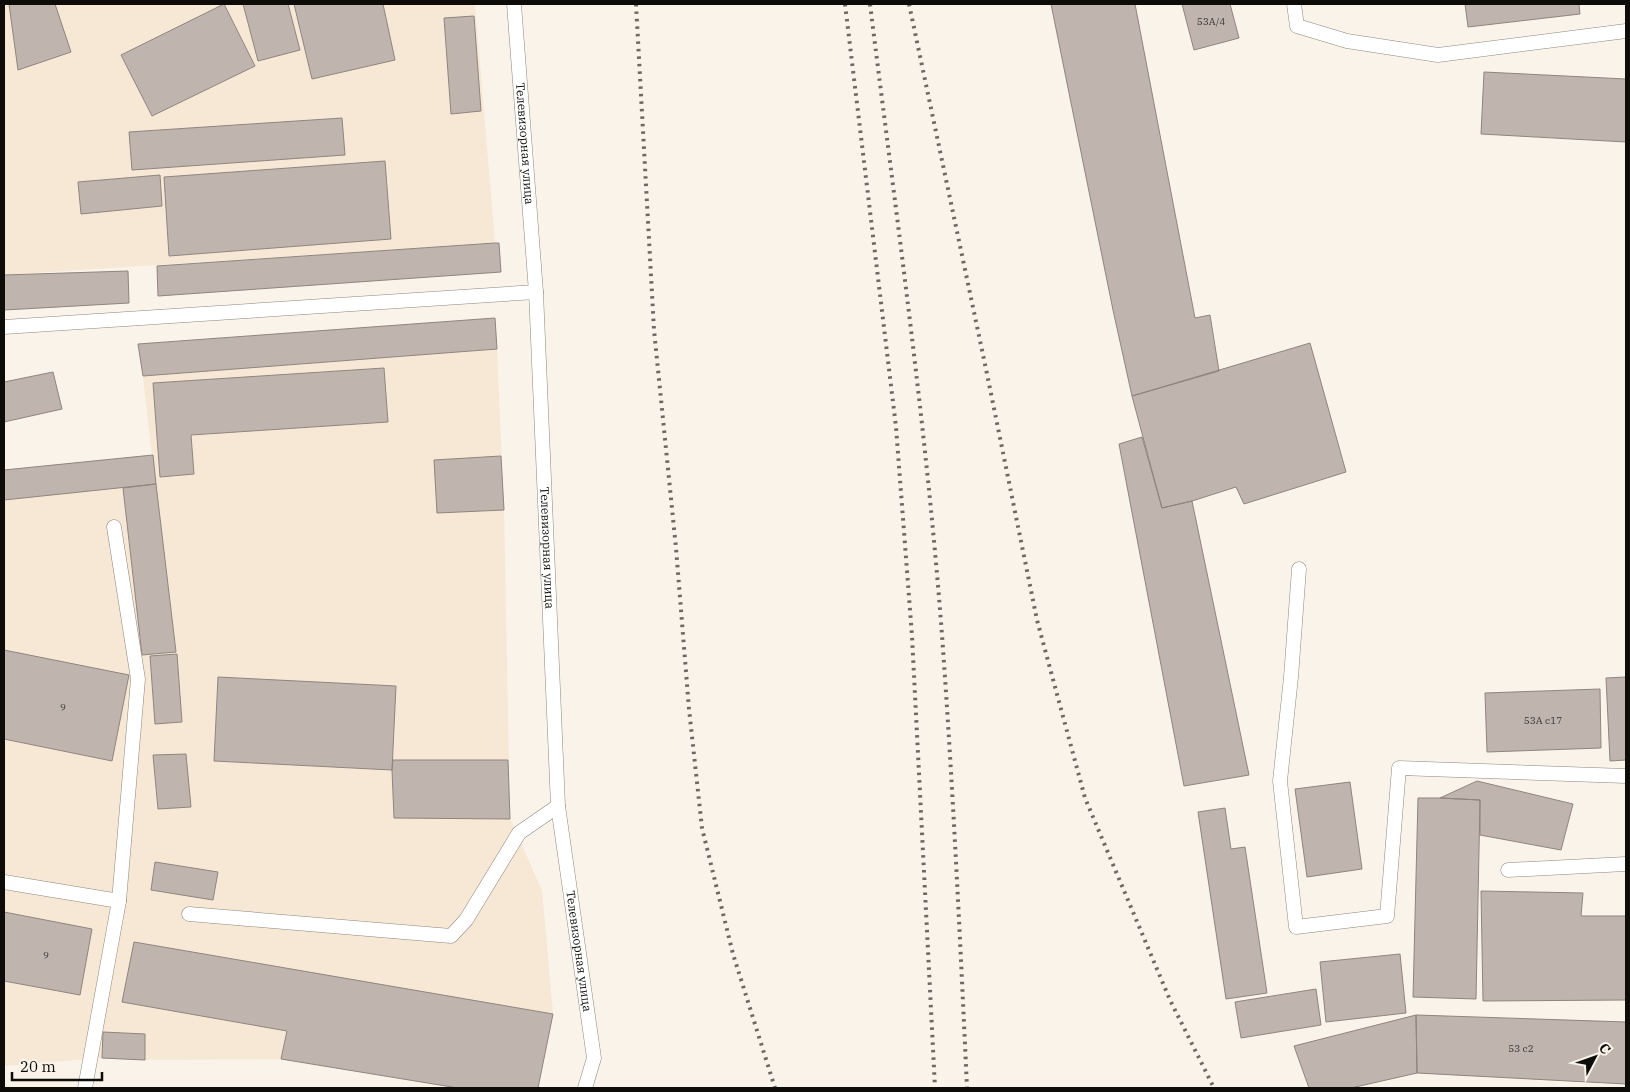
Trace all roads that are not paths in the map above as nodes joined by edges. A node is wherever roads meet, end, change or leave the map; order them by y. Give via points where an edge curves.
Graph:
1 (514, 4) edge
2 (1294, 4) edge
3 (1626, 31) edge
4 (536, 292) junction
5 (4, 327) edge
6 (114, 526) dead end
7 (1298, 569) dead end
8 (1626, 776) edge
9 (558, 806) junction
10 (1626, 864) edge
11 (1508, 870) dead end
12 (4, 882) edge
13 (119, 901) junction
14 (189, 914) dead end
15 (85, 1088) edge
16 (585, 1088) edge

1 - 4 lane, Телевизорная улица
2 - 3 lane via 1297,26 1347,41 1438,54
4 - 5 lane
4 - 9 lane, Телевизорная улица
6 - 13 lane via 138,679
7 - 8 lane via 1280,781 1296,927 1387,916 1399,768
9 - 14 lane via 519,833 466,920 451,936
9 - 16 lane, Телевизорная улица via 594,1058
10 - 11 lane
12 - 13 lane
13 - 15 lane

